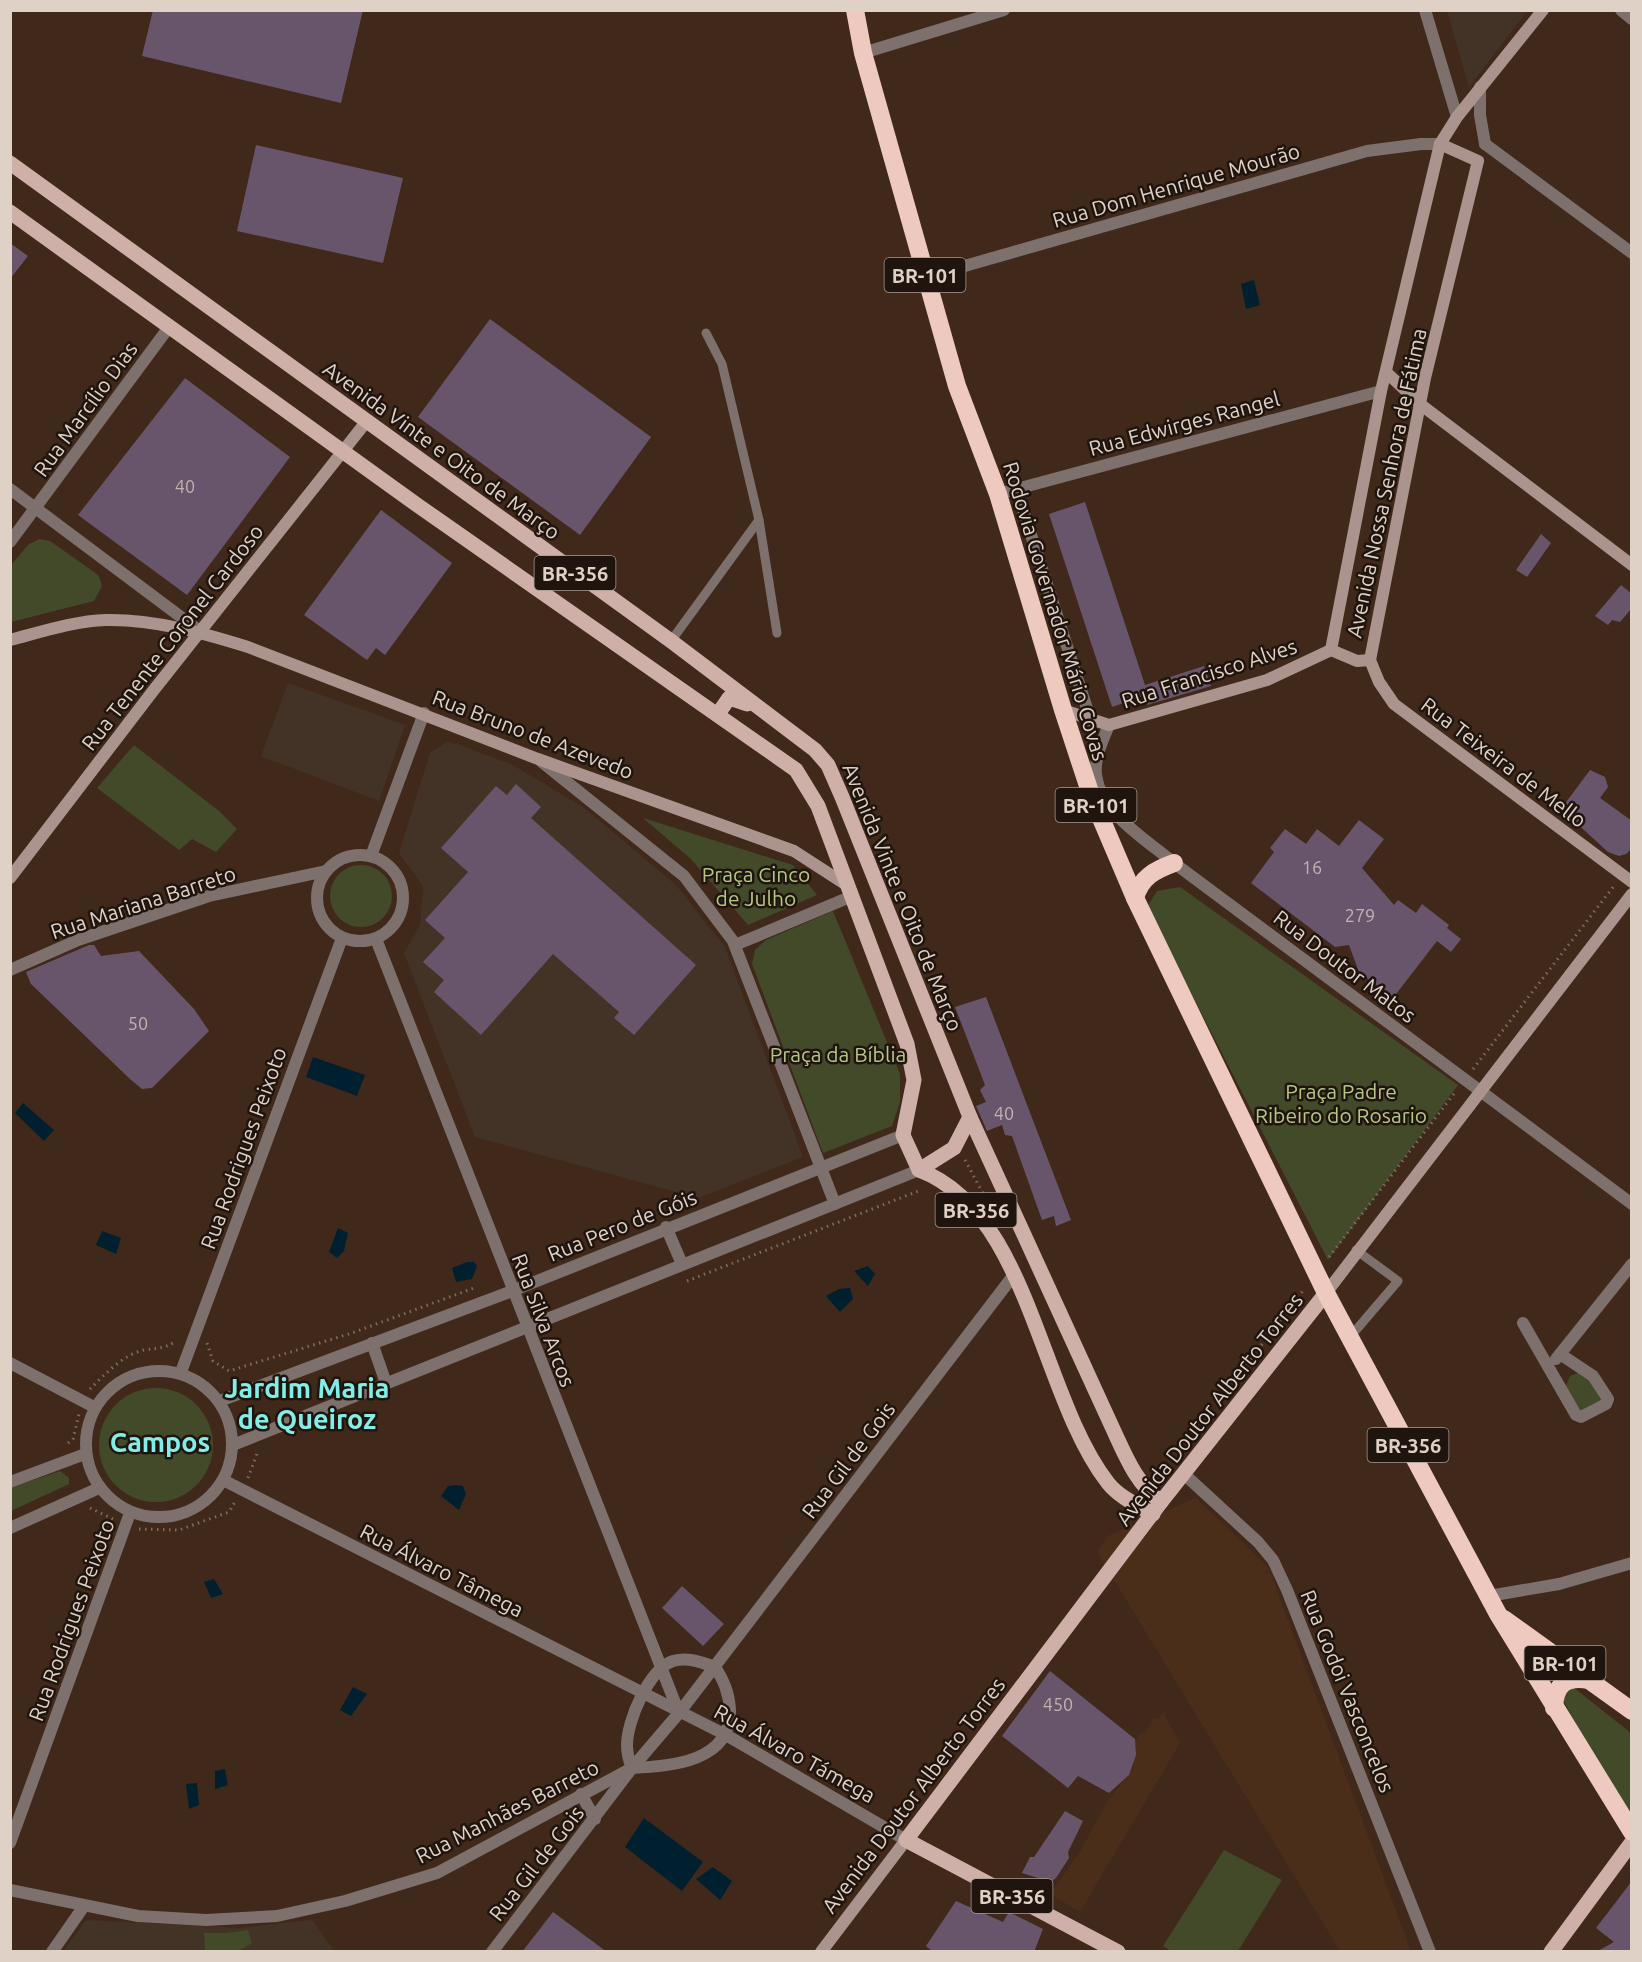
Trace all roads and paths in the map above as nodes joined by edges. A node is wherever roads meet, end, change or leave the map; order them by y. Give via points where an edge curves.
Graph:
1 (855, 10) edge
2 (1004, 10) edge
3 (1425, 10) edge
4 (1543, 10) edge
5 (1621, 10) edge
6 (1632, 18) edge
7 (863, 53) junction
8 (1480, 87) junction
9 (1457, 117) junction
10 (1440, 144) junction
11 (1485, 144) junction
12 (1479, 160) junction
13 (10, 163) edge
14 (10, 212) edge
15 (1632, 253) edge
16 (926, 277) junction
17 (169, 327) junction
18 (706, 333) dead end
19 (1386, 372) junction
20 (1381, 391) junction
21 (1420, 404) junction
22 (366, 422) junction
23 (343, 452) junction
24 (10, 489) edge
25 (1007, 491) junction
26 (37, 507) junction
27 (759, 520) junction
28 (10, 542) edge
29 (1632, 565) edge
30 (201, 632) junction
31 (777, 633) dead end
32 (10, 640) edge
33 (671, 641) junction
34 (1331, 650) junction
35 (1370, 660) junction
36 (1063, 710) junction
37 (424, 713) junction
38 (718, 714) junction
39 (779, 721) junction
40 (1091, 721) junction
41 (1109, 725) junction
42 (538, 759) junction
43 (371, 856) junction
44 (1174, 863) junction
45 (326, 871) junction
46 (10, 878) edge
47 (1632, 882) edge
48 (848, 891) junction
49 (1632, 894) edge
50 (1135, 898) junction
51 (342, 938) junction
52 (376, 939) junction
53 (735, 945) junction
54 (10, 970) edge
55 (1479, 1091) junction
56 (970, 1117) junction
57 (903, 1135) junction
58 (821, 1168) junction
59 (919, 1170) junction
60 (926, 1188) dead end
61 (834, 1203) junction
62 (1632, 1204) edge
63 (666, 1227) junction
64 (1356, 1250) junction
65 (682, 1264) junction
66 (1632, 1264) edge
67 (1013, 1276) junction
68 (686, 1281) dead end
69 (512, 1290) junction
70 (1326, 1293) junction
71 (1522, 1323) dead end
72 (526, 1328) junction
73 (1350, 1337) junction
74 (372, 1343) junction
75 (1560, 1354) junction
76 (10, 1363) edge
77 (1548, 1366) junction
78 (181, 1372) junction
79 (386, 1383) junction
80 (220, 1401) junction
81 (94, 1407) junction
82 (233, 1445) junction
83 (259, 1447) dead end
84 (86, 1454) junction
85 (1184, 1474) junction
86 (223, 1480) junction
87 (10, 1482) edge
88 (99, 1488) junction
89 (242, 1489) junction
90 (1157, 1508) junction
91 (130, 1512) junction
92 (10, 1528) edge
93 (179, 1530) dead end
94 (1632, 1563) edge
95 (1489, 1596) junction
96 (1498, 1614) junction
97 (715, 1667) junction
98 (661, 1669) junction
99 (1589, 1680) junction
100 (642, 1694) junction
101 (1554, 1708) junction
102 (1632, 1712) edge
103 (680, 1713) junction
104 (726, 1735) junction
105 (632, 1768) junction
106 (581, 1794) junction
107 (595, 1819) junction
108 (1632, 1832) edge
109 (906, 1840) junction
110 (1632, 1842) edge
111 (10, 1843) edge
112 (10, 1890) edge
113 (84, 1906) junction
114 (52, 1952) edge
115 (492, 1952) edge
116 (821, 1952) edge
117 (1118, 1952) edge
118 (1430, 1952) edge
119 (1551, 1952) edge

1 - 7 highway, Rodovia Governador Mário Covas / BR-101
2 - 7 street
3 - 9 street
4 - 8 main road, Avenida Nossa Senhora de Fátima
5 - 6 street
7 - 16 highway, Rodovia Governador Mário Covas / BR-101
8 - 9 main road, Avenida Nossa Senhora de Fátima
8 - 11 street
9 - 10 main road, Avenida Nossa Senhora de Fátima
10 - 12 main road
10 - 16 street, Rua Dom Henrique Mourão via 1366,151
10 - 19 main road, Avenida Nossa Senhora de Fátima
11 - 12 street
11 - 15 street
12 - 21 main road, Avenida Nossa Senhora de Fátima
13 - 22 main road, Avenida Vinte e Oito de Março / BR-356
14 - 17 main road
16 - 25 highway, Rodovia Governador Mário Covas / BR-101 via 957,386
17 - 23 main road
17 - 26 street, Rua Marcílio Dias
18 - 27 lane via 722,364
19 - 20 main road, Avenida Nossa Senhora de Fátima
19 - 21 main road
20 - 25 street, Rua Edwirges Rangel
20 - 34 main road, Avenida Nossa Senhora de Fátima
21 - 29 main road
21 - 35 main road, Avenida Nossa Senhora de Fátima
22 - 23 main road, Rua Tenente Coronel Cardoso
22 - 33 main road, Avenida Vinte e Oito de Março / BR-356
23 - 30 main road, Rua Tenente Coronel Cardoso
23 - 38 main road
24 - 26 street
25 - 36 highway, Rodovia Governador Mário Covas / BR-101
25 - 40 street
26 - 28 street, Rua Marcílio Dias
26 - 30 street
27 - 31 lane
27 - 33 lane
30 - 32 main road, Rua Bruno de Azevedo via 105,620
30 - 37 main road, Rua Bruno de Azevedo
30 - 46 main road, Rua Tenente Coronel Cardoso
33 - 39 main road, Avenida Vinte e Oito de Março / BR-356
34 - 35 main road, Avenida Nossa Senhora de Fátima via 1358,661
34 - 41 main road, Rua Francisco Alves via 1267,680
35 - 47 main road, Rua Teixeira de Mello via 1394,704
36 - 40 main road, Rua Francisco Alves
36 - 50 highway, Rodovia Governador Mário Covas / BR-101 via 1091,795
37 - 42 main road, Rua Bruno de Azevedo
37 - 43 street
38 - 39 main road via 724,702 733,697
38 - 48 main road via 796,771 818,806
39 - 56 main road, Avenida Vinte e Oito de Março / BR-356 via 803,738 828,765
40 - 41 main road, Rua Francisco Alves
41 - 44 street, Rua Doutor Matos via 1096,774 1102,795 1113,812
42 - 48 main road, Rua Bruno de Azevedo via 794,850
42 - 53 street via 684,876
43 - 45 street via 354,855 338,860
43 - 52 street via 387,864 399,878 404,896 401,914 391,929
44 - 50 highway via 1150,873 1138,886
44 - 55 street, Rua Doutor Matos
45 - 51 street via 317,889 318,908 326,926
45 - 54 street, Rua Mariana Barreto via 208,896 78,940
48 - 53 street
48 - 57 main road via 907,1044 914,1080
49 - 55 main road, Avenida Doutor Alberto Torres
50 - 70 highway, Rodovia Governador Mário Covas / BR-101
51 - 52 street via 358,942
51 - 78 street, Rua Rodrigues Peixoto
52 - 69 street, Rua Silva Arcos
53 - 58 street
55 - 62 street, Rua Doutor Matos
55 - 64 main road, Avenida Doutor Alberto Torres
56 - 59 main road via 954,1148
56 - 90 main road, BR-356 via 1135,1476
57 - 58 street, Rua Pero de Góis
57 - 59 main road, BR-356
58 - 61 street
58 - 63 street, Rua Pero de Góis
59 - 61 street
59 - 67 main road, BR-356 via 939,1177 975,1208
60 - 68 path
61 - 65 street
63 - 65 street
63 - 69 street, Rua Pero de Góis
64 - 70 main road, Avenida Doutor Alberto Torres
64 - 73 lane via 1398,1281
65 - 72 street
66 - 75 street
67 - 90 main road, BR-356 via 1087,1451 1109,1484 1130,1502
67 - 97 street, Rua Gil de Gois
69 - 72 street, Rua Silva Arcos
69 - 74 street, Rua Pero de Góis
70 - 73 highway, Rodovia Governador Mário Covas / BR-356
70 - 85 main road, Avenida Doutor Alberto Torres
71 - 77 street
72 - 79 street
72 - 98 street, Rua Silva Arcos
73 - 95 highway, Rodovia Governador Mário Covas / BR-356
74 - 79 street
74 - 80 street, Rua Pero de Góis
75 - 77 street
75 - 77 street via 1595,1378 1608,1399 1606,1404 1578,1416
76 - 81 street
78 - 80 street
78 - 81 street via 156,1369 132,1375 110,1388
79 - 82 street
80 - 82 street via 230,1422
81 - 84 street via 86,1430
82 - 86 street
83 - 89 path
84 - 87 street
84 - 88 street
85 - 90 main road, Avenida Doutor Alberto Torres
85 - 118 street, Rua Godoi Vasconcelos via 1258,1542 1272,1560
86 - 89 street, Rua Álvaro Tâmega
86 - 91 street via 206,1501 183,1514 157,1518
88 - 91 street via 113,1503
88 - 92 street
89 - 93 path via 230,1512
89 - 100 street, Rua Álvaro Tâmega
90 - 109 main road, Avenida Doutor Alberto Torres
91 - 111 street, Rua Rodrigues Peixoto
94 - 95 street via 1559,1584
95 - 96 highway, Rodovia Governador Mário Covas / BR-101
96 - 99 highway, Rodovia Governador Mário Covas / BR-101
96 - 101 highway, Rodovia Governador Mário Covas
97 - 98 street via 690,1659 672,1662
97 - 103 street, Rua Gil de Gois
97 - 104 street via 729,1696
98 - 100 street
98 - 103 street, Rua Silva Arcos
99 - 101 highway via 1561,1683
99 - 102 highway, Rodovia Governador Mário Covas / BR-101
100 - 103 street, Rua Álvaro Támega
100 - 105 street via 627,1744
101 - 108 highway, Rodovia Governador Mário Covas
103 - 104 street, Rua Álvaro Támega
103 - 105 street, Rua Gil de Gois
104 - 105 street via 716,1747 684,1762
104 - 109 street, Rua Álvaro Támega
105 - 106 street, Rua Manhães Barreto
105 - 107 street, Rua Gil de Gois
106 - 107 street
106 - 113 street, Rua Manhães Barreto via 437,1874 345,1901 277,1916 206,1920 138,1916
107 - 115 street, Rua Gil de Gois
109 - 116 main road, Avenida Doutor Alberto Torres
109 - 117 main road, Rua Álvaro Támega / BR-356
110 - 119 main road
112 - 113 street, Rua Manhães Barreto
113 - 114 street

